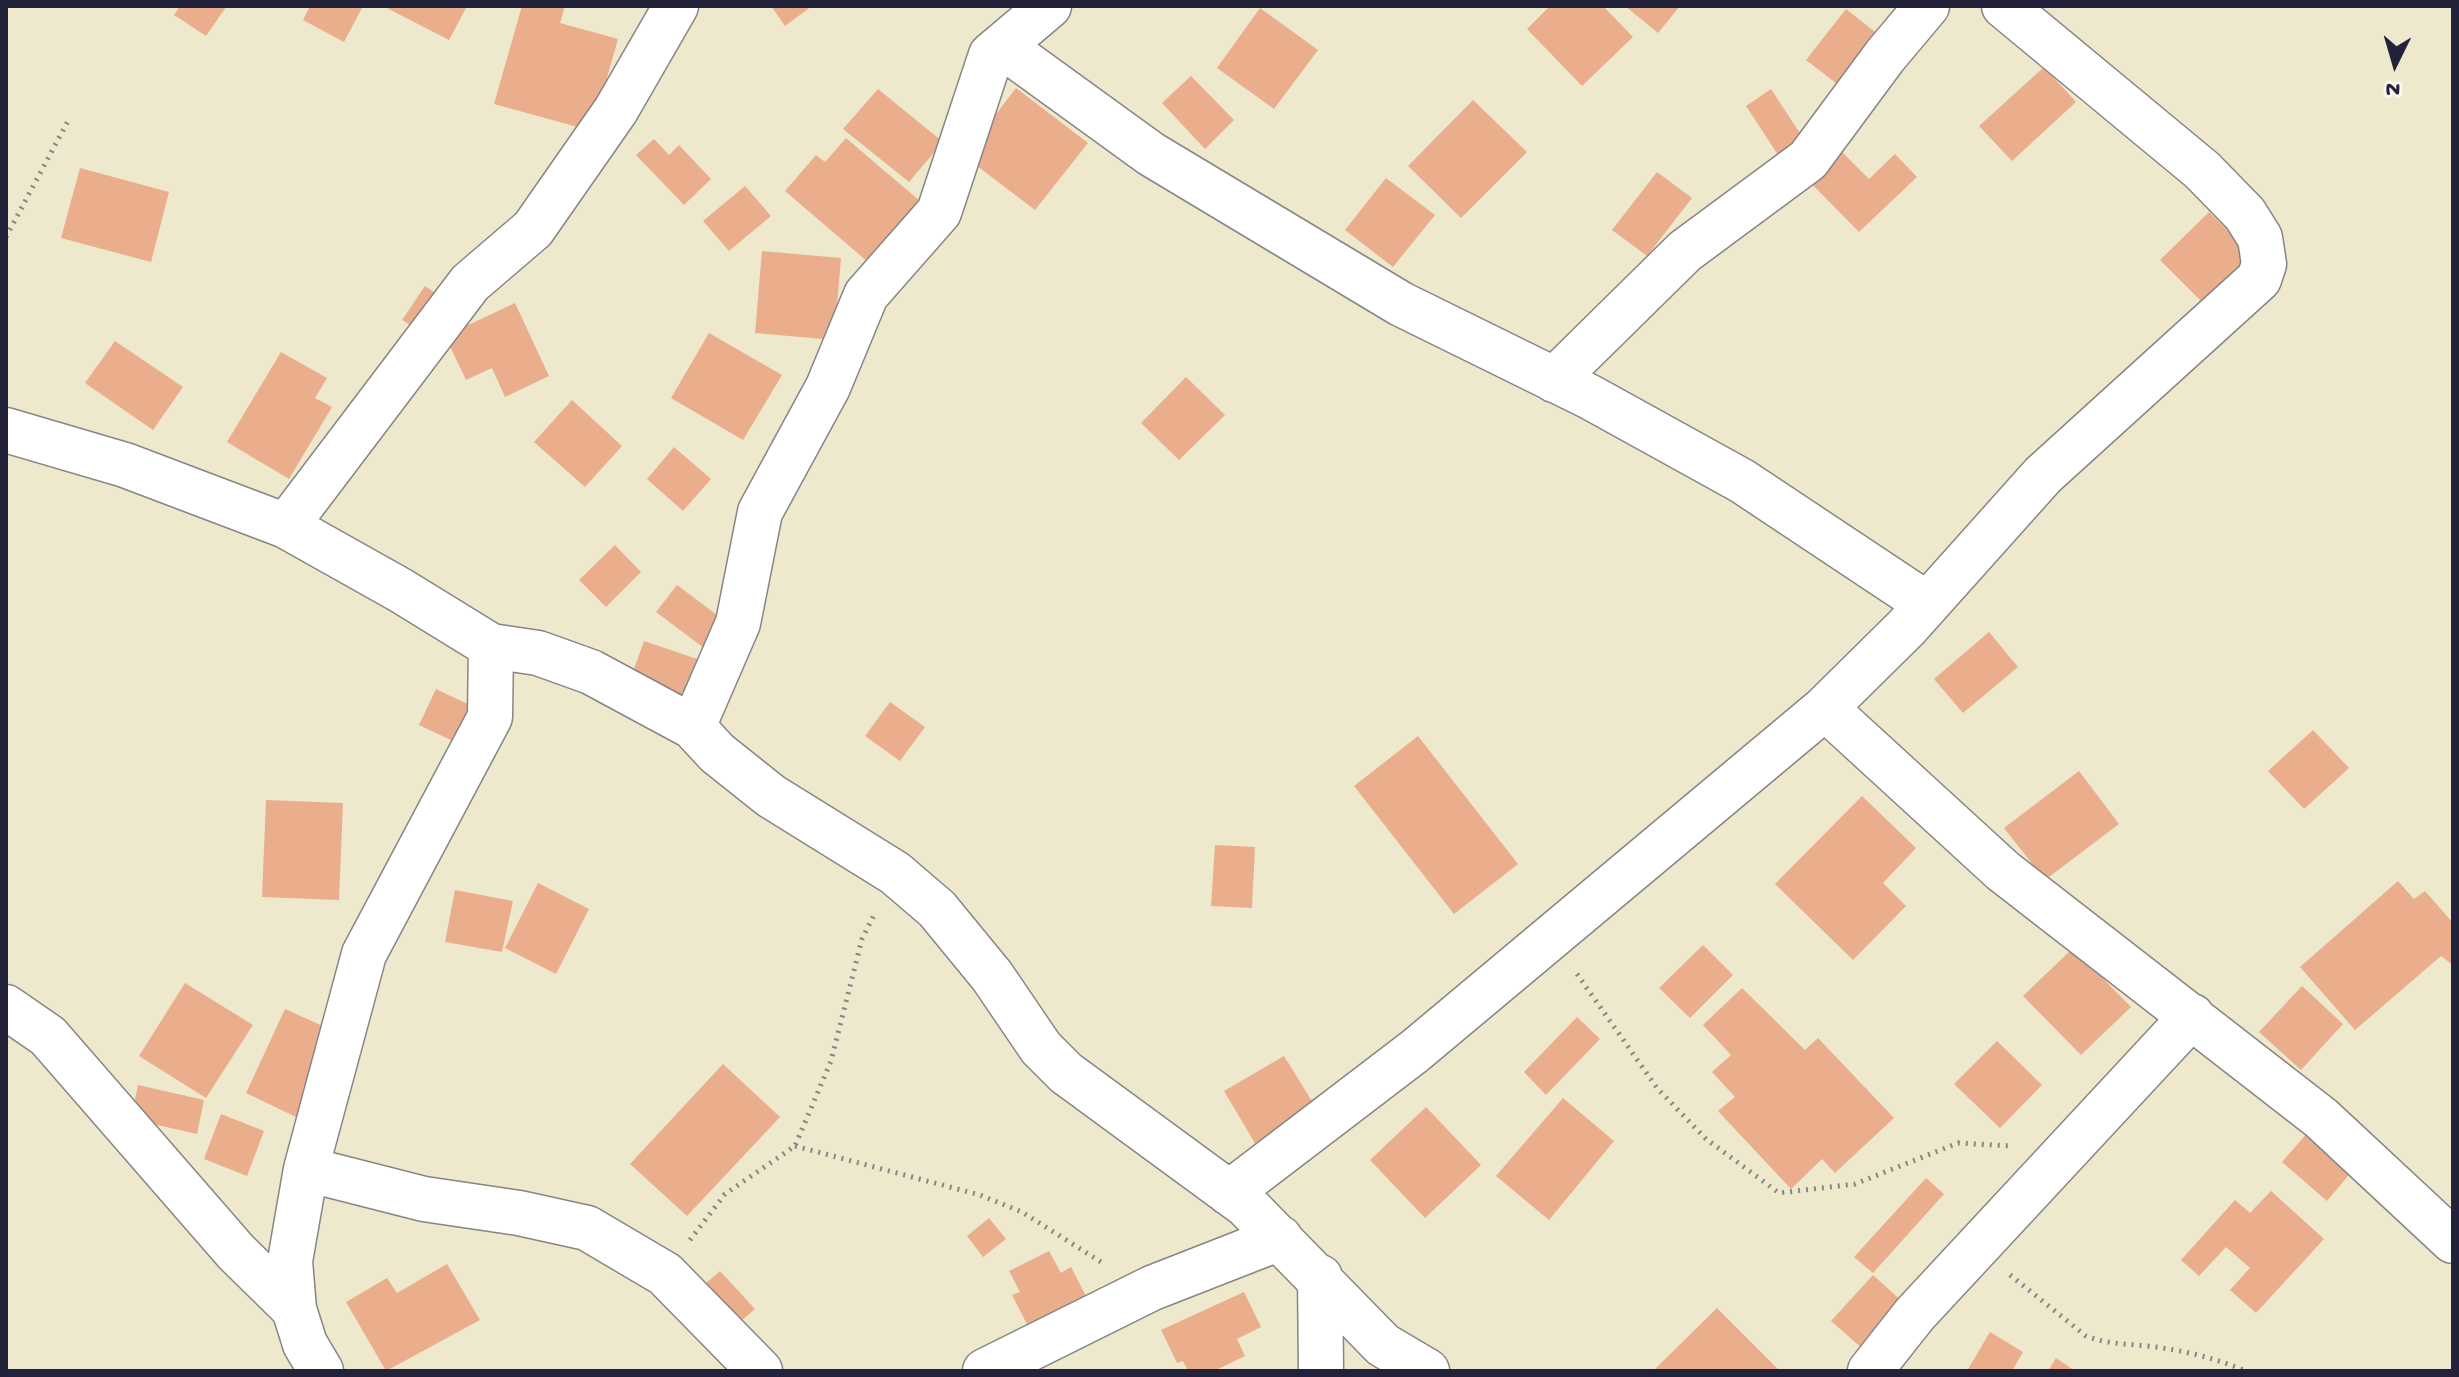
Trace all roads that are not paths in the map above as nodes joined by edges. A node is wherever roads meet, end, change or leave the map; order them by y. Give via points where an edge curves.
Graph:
1 (676, 6) edge
2 (1049, 6) edge
3 (1927, 6) edge
4 (2004, 6) edge
5 (1002, 46) junction
6 (1554, 380) junction
7 (6, 430) edge
8 (286, 526) junction
9 (1927, 604) junction
10 (491, 646) junction
11 (1825, 708) junction
12 (693, 727) junction
13 (6, 1007) edge
14 (2192, 1016) junction
15 (306, 1169) junction
16 (1229, 1193) junction
17 (1280, 1238) junction
18 (2453, 1241) edge
19 (1320, 1277) junction
20 (294, 1309) junction
21 (321, 1371) edge
22 (760, 1371) edge
23 (985, 1371) edge
24 (1321, 1371) edge
25 (1427, 1371) edge
26 (1870, 1371) edge

1 - 8 street via 616,110 533,229 470,283
2 - 5 street
3 - 6 street via 1808,160 1685,251
4 - 9 street via 2202,170 2245,214 2260,238 2264,264 2250,288 2043,475
5 - 6 street via 1151,154 1401,304
5 - 12 street via 991,55 939,212 866,295 828,387 760,512 738,623
6 - 9 street via 1742,481
7 - 8 street via 125,465
8 - 10 street
9 - 11 street
10 - 12 street via 538,653 591,672
10 - 15 street via 490,717 364,954
11 - 14 street via 2003,871
11 - 16 street via 1415,1051
12 - 16 street via 771,796 895,873 937,909 1041,1048 1066,1073
13 - 20 street via 48,1036 236,1252
14 - 18 street via 2321,1118
14 - 26 street via 1915,1314
15 - 20 street via 290,1261
15 - 22 street via 424,1199 587,1228 665,1274
16 - 17 street
17 - 19 street
17 - 23 street via 1152,1288
19 - 24 street
19 - 25 street via 1383,1345
20 - 21 street

